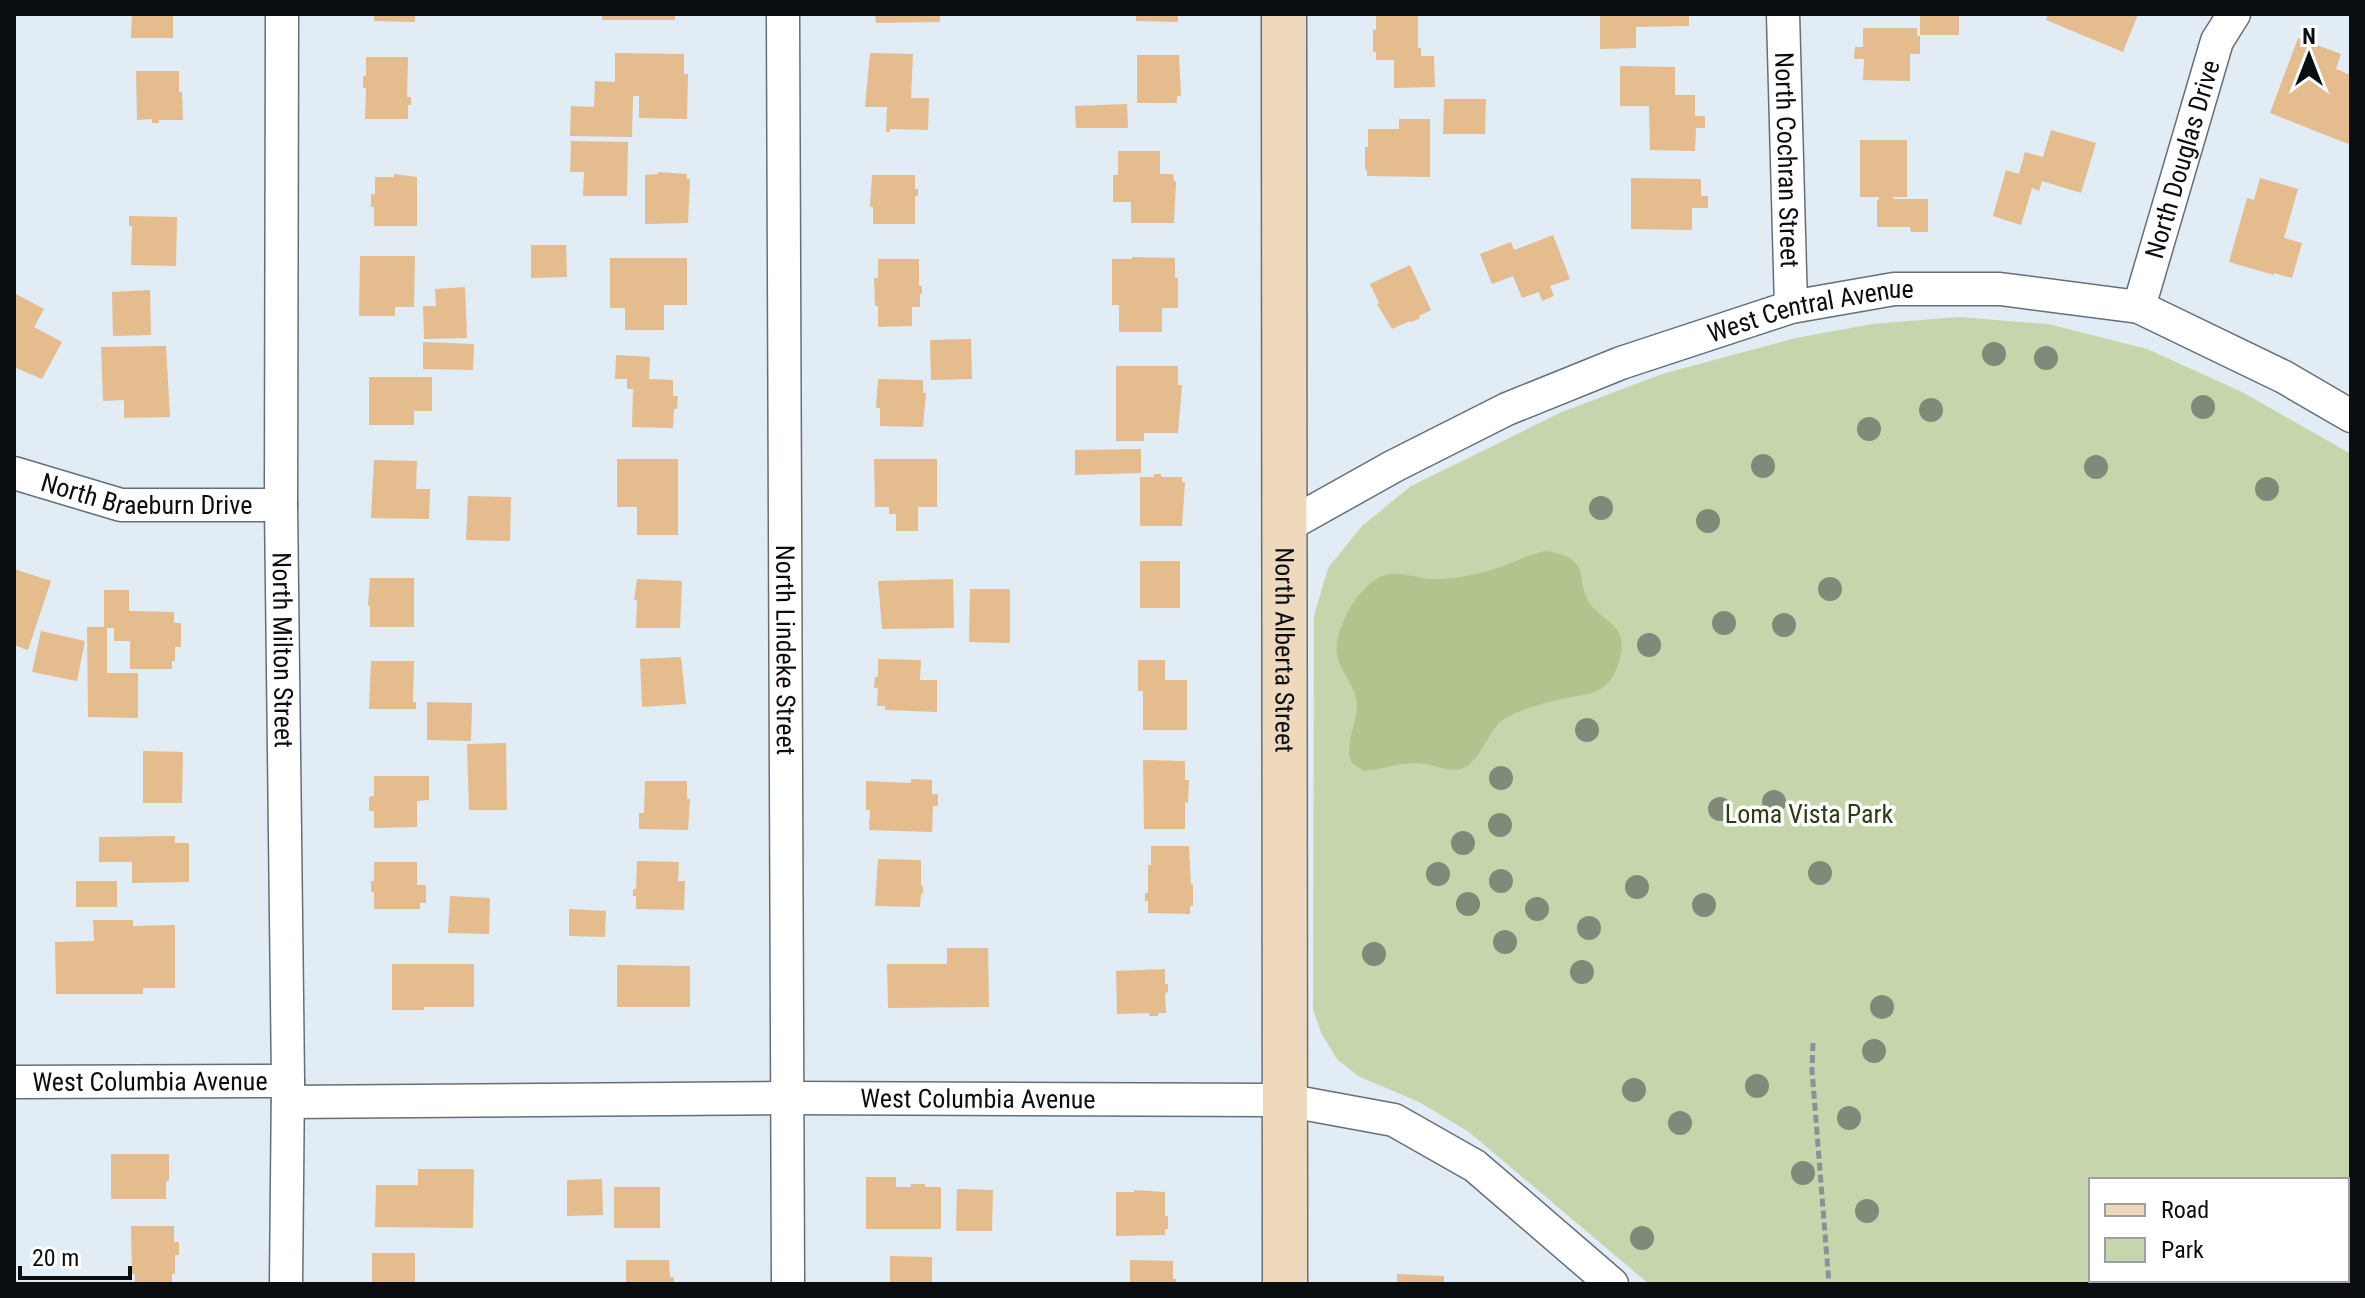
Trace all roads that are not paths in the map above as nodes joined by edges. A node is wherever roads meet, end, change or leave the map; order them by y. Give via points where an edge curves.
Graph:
1 (282, 14) edge
2 (783, 14) edge
3 (1284, 14) edge
4 (1783, 14) edge
5 (2234, 14) edge
6 (1791, 307) junction
7 (2139, 307) junction
8 (2351, 416) edge
9 (14, 473) edge
10 (281, 505) junction
11 (1285, 527) junction
12 (14, 1082) edge
13 (288, 1092) junction
14 (788, 1098) junction
15 (1285, 1100) junction
16 (286, 1284) edge
17 (788, 1284) edge
18 (1285, 1284) edge
19 (1612, 1284) edge

1 - 10 street, North Milton Street
2 - 14 street, North Lindeke Street
3 - 11 main road, North Alberta Street
4 - 6 street, North Cochran Street
5 - 7 street, North Douglas Drive via 2217,41
6 - 7 street, West Central Avenue via 1894,289 2000,289
6 - 11 street, West Central Avenue via 1621,363 1507,409
7 - 8 street, West Central Avenue via 2284,377
9 - 10 street, North Braeburn Drive via 121,505
10 - 13 street, North Milton Street
11 - 15 main road, North Alberta Street
12 - 13 street, West Columbia Avenue
13 - 14 street, West Columbia Avenue
13 - 16 street, North Milton Street
14 - 15 street, West Columbia Avenue
14 - 17 street, North Lindeke Street
15 - 18 main road, North Alberta Street
15 - 19 street, West Columbia Avenue via 1394,1120 1435,1143 1475,1166

